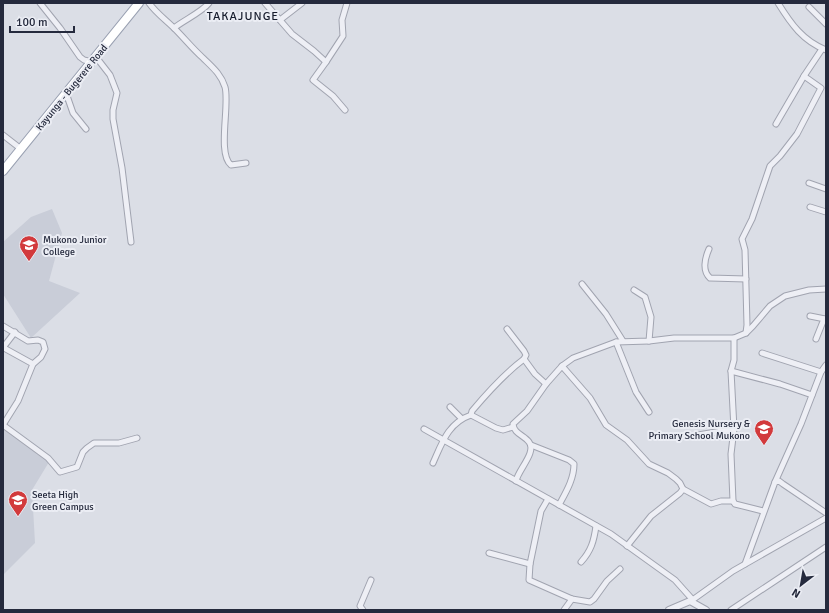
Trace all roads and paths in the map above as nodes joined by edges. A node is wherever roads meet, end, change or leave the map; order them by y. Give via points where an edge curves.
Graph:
1 (40, 3) edge
2 (139, 3) edge
3 (149, 3) edge
4 (209, 3) edge
5 (265, 3) edge
6 (302, 3) edge
7 (347, 3) edge
8 (778, 3) edge
9 (809, 7) dead end
10 (280, 20) junction
11 (826, 24) edge
12 (174, 28) junction
13 (824, 50) edge
14 (94, 59) junction
15 (326, 62) junction
16 (804, 76) junction
17 (66, 93) junction
18 (345, 110) dead end
19 (776, 124) dead end
20 (86, 129) dead end
21 (3, 135) edge
22 (20, 149) junction
23 (246, 163) dead end
24 (3, 171) edge
25 (809, 183) dead end
26 (826, 189) edge
27 (810, 207) dead end
28 (826, 212) edge
29 (131, 242) dead end
30 (708, 249) dead end
31 (746, 279) junction
32 (582, 284) dead end
33 (826, 289) edge
34 (634, 290) dead end
35 (810, 316) dead end
36 (825, 319) edge
37 (3, 326) edge
38 (507, 329) dead end
39 (15, 332) junction
40 (746, 333) junction
41 (734, 338) junction
42 (816, 339) dead end
43 (623, 341) junction
44 (650, 341) junction
45 (616, 342) junction
46 (762, 353) dead end
47 (524, 359) junction
48 (34, 364) junction
49 (826, 365) edge
50 (562, 366) junction
51 (731, 371) junction
52 (821, 372) junction
53 (546, 384) junction
54 (812, 395) junction
55 (450, 407) dead end
56 (649, 412) dead end
57 (471, 415) junction
58 (461, 418) junction
59 (3, 425) edge
60 (513, 427) junction
61 (424, 429) dead end
62 (734, 429) junction
63 (698, 435) dead end
64 (137, 438) dead end
65 (443, 441) junction
66 (531, 445) junction
67 (433, 463) dead end
68 (516, 481) junction
69 (775, 482) junction
70 (683, 489) junction
71 (548, 499) junction
72 (733, 501) junction
73 (559, 505) junction
74 (763, 511) junction
75 (826, 513) edge
76 (826, 518) edge
77 (596, 526) junction
78 (627, 546) junction
79 (826, 547) edge
80 (489, 553) dead end
81 (581, 562) dead end
82 (530, 564) junction
83 (745, 564) junction
84 (620, 569) dead end
85 (371, 580) dead end
86 (572, 599) junction
87 (691, 600) junction
88 (362, 610) edge
89 (564, 610) edge
90 (668, 610) edge
91 (706, 610) edge
92 (731, 610) edge

1 - 14 street via 80,57 84,60
2 - 14 main road, Kayunga - Bugerere Road
3 - 12 street
4 - 12 street
5 - 10 street
6 - 10 street
7 - 15 street via 342,20 342,36
8 - 13 street via 788,20 802,35
9 - 11 street
10 - 15 street via 292,34
12 - 23 street via 221,77 226,95 225,155 231,164
13 - 16 street
14 - 17 main road, Kayunga - Bugerere Road
14 - 29 street via 113,80 117,93 113,110
15 - 18 street via 313,80 333,96
16 - 19 street
16 - 31 street via 821,88 797,134 770,166 752,219 742,239
17 - 20 street via 73,113
17 - 22 main road, Kayunga - Bugerere Road
21 - 22 street
22 - 24 main road, Kayunga - Bugerere Road
25 - 26 street
27 - 28 street
30 - 31 street via 705,267 710,278
31 - 40 street
32 - 43 street
33 - 40 street via 785,296 770,306
34 - 44 street via 644,297 651,317
35 - 36 street
36 - 42 street
37 - 39 street
38 - 47 street via 524,351
39 - 48 street via 4,348
39 - 48 street via 28,340 43,342 43,353
40 - 41 street
41 - 44 street via 674,338
41 - 51 street
43 - 44 street
43 - 45 street
45 - 50 street via 573,358
45 - 56 street via 636,392
46 - 52 street
47 - 53 street
47 - 57 street via 496,383
48 - 59 street via 18,401
49 - 52 street
50 - 53 street
50 - 70 street via 590,398 606,425 627,440 649,464 676,479
51 - 54 street
51 - 62 street
52 - 54 street
53 - 60 street
54 - 69 street
55 - 58 street
57 - 58 street
57 - 60 street via 496,428 503,430
58 - 65 street via 448,431
59 - 64 street via 48,458 60,472 77,467 83,452 94,443 119,443
60 - 66 street
61 - 65 street
62 - 63 street
62 - 72 street via 731,454
65 - 67 street
65 - 68 street
66 - 68 street via 531,453 518,472
66 - 73 street via 574,464 570,484
68 - 71 street
69 - 74 street
69 - 75 street via 779,481
70 - 72 street via 711,504
70 - 78 street via 651,516
71 - 73 street
71 - 82 street via 541,511
72 - 74 street via 735,504
73 - 77 street
74 - 83 street
76 - 83 street
77 - 78 street
77 - 81 street via 594,540
78 - 87 street via 675,580
79 - 92 street
80 - 82 street
82 - 86 street via 529,580
83 - 87 street
84 - 86 street via 590,602
85 - 88 street via 360,606
86 - 89 street
87 - 90 street
87 - 91 street

